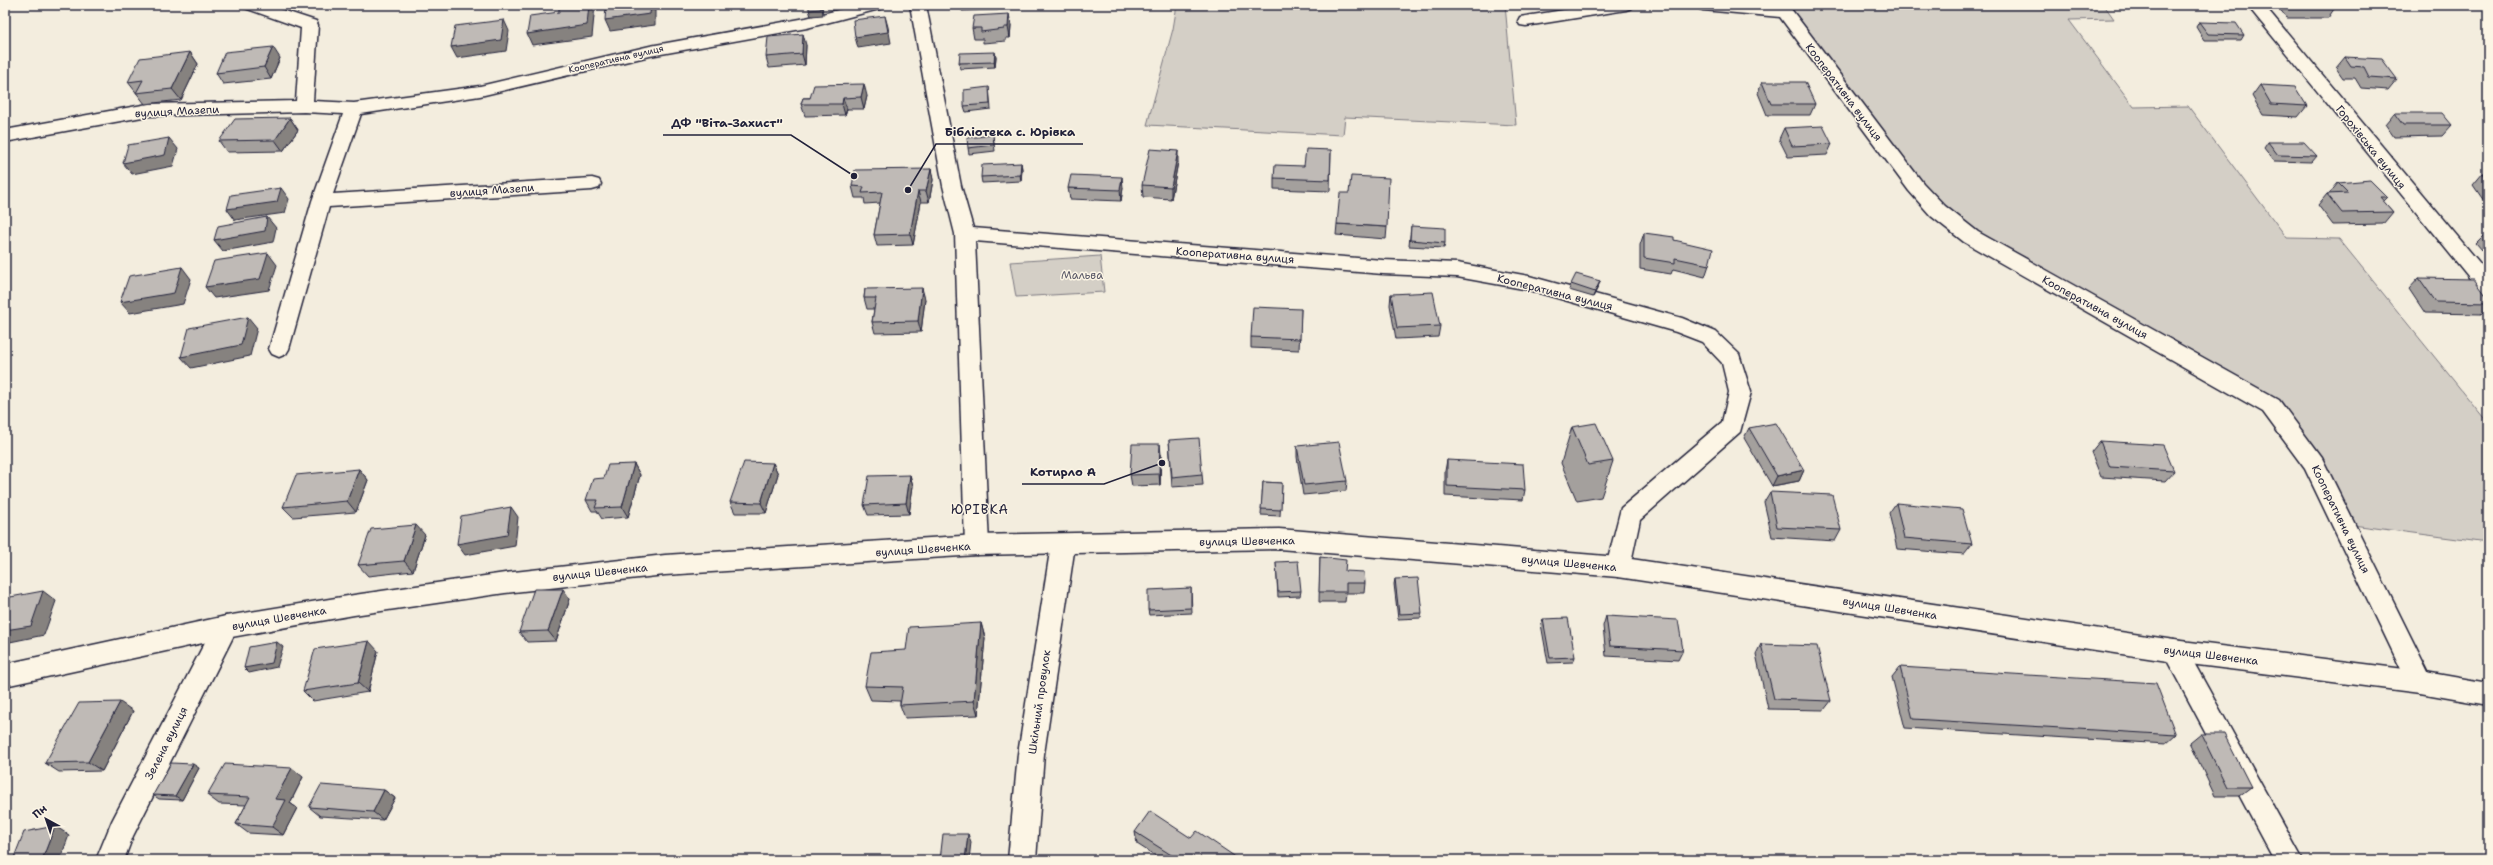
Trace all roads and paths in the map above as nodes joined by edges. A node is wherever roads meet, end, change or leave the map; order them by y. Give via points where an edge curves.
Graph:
1 (251, 5) edge
2 (877, 5) edge
3 (918, 5) edge
4 (1626, 5) edge
5 (1702, 5) edge
6 (2255, 5) edge
7 (1526, 21) dead end
8 (304, 106) junction
9 (354, 109) junction
10 (5, 136) edge
11 (592, 184) dead end
12 (321, 201) junction
13 (965, 234) junction
14 (2488, 287) edge
15 (279, 349) dead end
16 (977, 545) junction
17 (1063, 545) junction
18 (1618, 567) junction
19 (226, 627) junction
20 (2174, 651) junction
21 (5, 675) edge
22 (2420, 682) junction
23 (2488, 694) edge
24 (110, 860) edge
25 (1022, 860) edge
26 (2289, 860) edge

1 - 8 street via 310,24
2 - 9 street, Кооперативна вулиця via 807,23 650,51 480,91
3 - 13 street via 952,186
4 - 7 street
5 - 22 street, Кооперативна вулиця via 1785,14 1916,187 1938,211 1971,237 2271,406 2314,464
6 - 14 street, Горохівська вулиця
8 - 9 street, вулиця Мазепи
8 - 10 street, вулиця Мазепи via 148,110
9 - 12 street
11 - 12 street, вулиця Мазепи
12 - 15 street
13 - 16 street
13 - 18 street, Кооперативна вулиця via 1383,267 1457,270 1529,283 1682,326 1709,337 1732,360 1740,392 1732,426 1629,515
16 - 17 street, вулиця Шевченка
16 - 19 street, вулиця Шевченка via 665,565 505,583
17 - 18 street, вулиця Шевченка via 1279,539
17 - 25 street, Шкільний провулок via 1031,754
18 - 20 street, вулиця Шевченка
19 - 21 street, вулиця Шевченка
19 - 24 street, Зелена вулиця via 122,830
20 - 22 street, вулиця Шевченка
20 - 26 street
22 - 23 street, вулиця Шевченка

